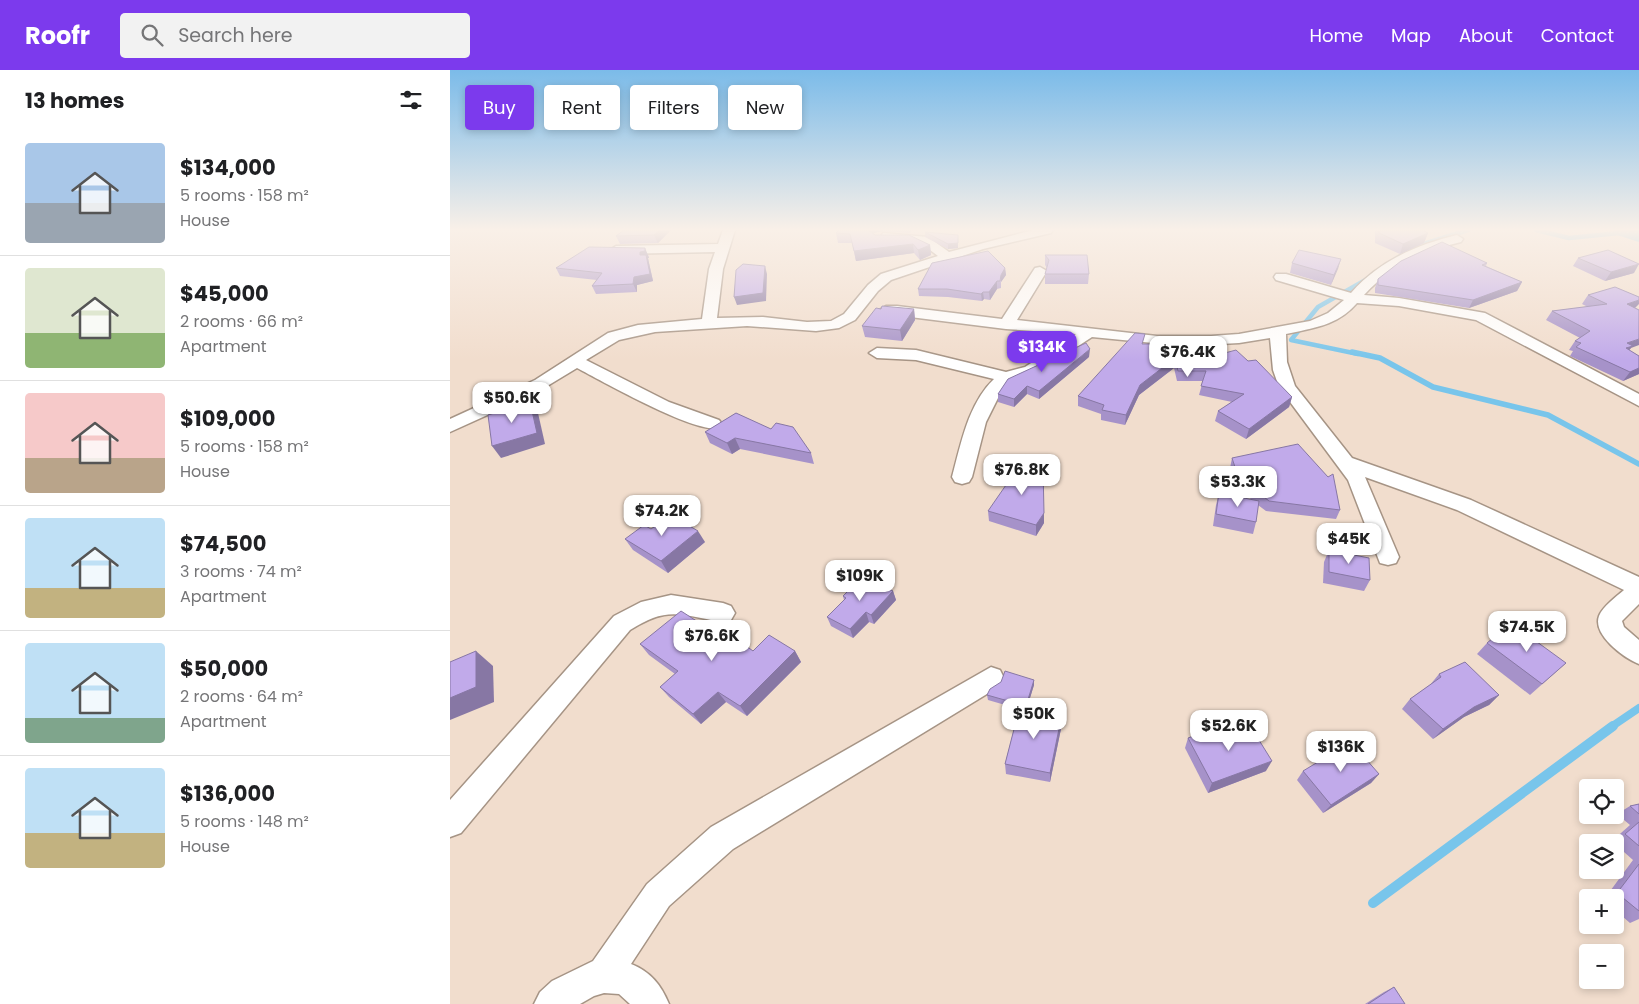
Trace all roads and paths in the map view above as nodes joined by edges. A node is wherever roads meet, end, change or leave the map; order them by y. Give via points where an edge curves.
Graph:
1 (715, 274) edge
2 (901, 274) edge
3 (1038, 274) edge
4 (1381, 274) edge
5 (1281, 277) dead end
6 (1355, 299) junction
7 (854, 310) junction
8 (709, 324) junction
9 (1006, 325) junction
10 (1088, 333) junction
11 (1278, 333) junction
12 (877, 353) dead end
13 (576, 361) junction
14 (1006, 377) junction
15 (1639, 401) edge
16 (713, 424) dead end
17 (450, 426) edge
18 (1343, 462) junction
19 (962, 477) dead end
20 (1388, 557) dead end
21 (1639, 588) edge
22 (723, 613) dead end
23 (1639, 653) edge
24 (991, 678) dead end
25 (450, 822) edge
26 (604, 975) junction
27 (552, 1004) edge
28 (651, 1004) edge

1 - 8 street
2 - 7 street via 877,282
3 - 9 street
4 - 6 street
5 - 6 street
6 - 11 street via 1344,311 1333,316
6 - 15 street via 1399,302 1480,316
7 - 8 street via 836,325 763,321
7 - 9 street via 916,312
8 - 13 street via 623,333 601,343
9 - 10 street
10 - 11 street via 1184,343
10 - 14 street via 1031,370
11 - 18 street via 1280,370 1288,391 1299,401
12 - 14 street via 916,355
13 - 16 street via 663,406
13 - 17 street via 551,378
14 - 19 street via 990,391
18 - 20 street via 1357,479
18 - 21 street via 1464,505
21 - 23 street via 1610,618 1610,628 1618,638
22 - 25 street via 667,602 644,609 622,623
24 - 26 street via 722,838 658,895
26 - 27 street via 584,981
26 - 28 street via 622,976 637,984

